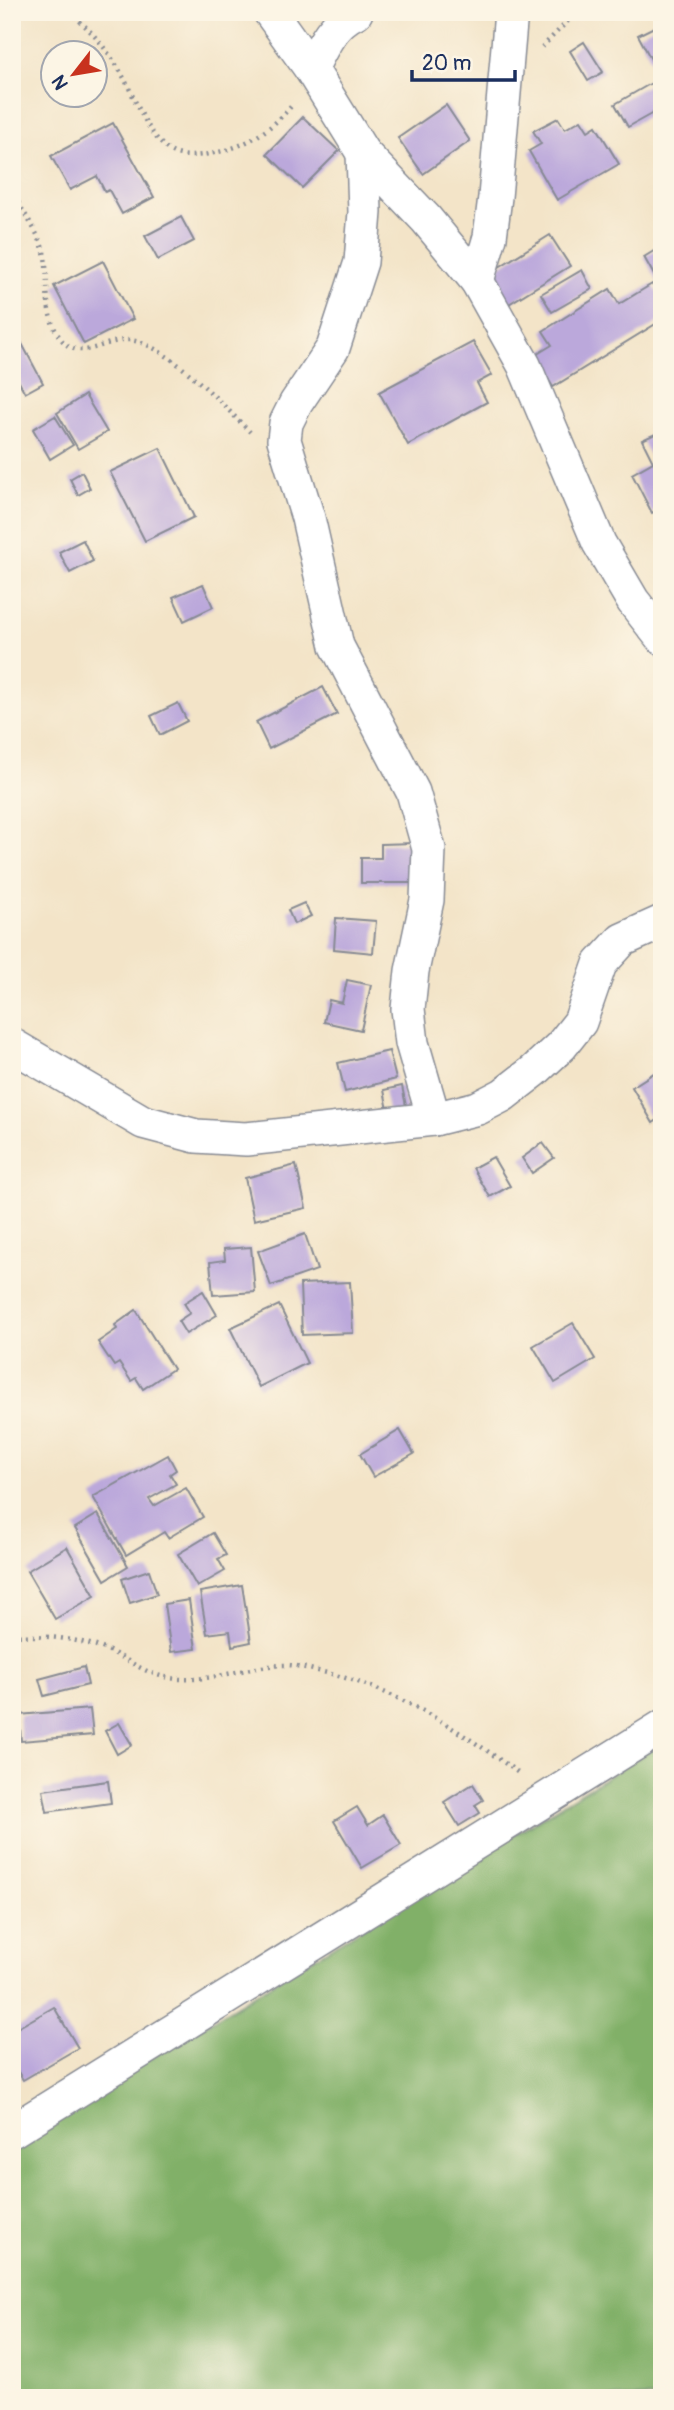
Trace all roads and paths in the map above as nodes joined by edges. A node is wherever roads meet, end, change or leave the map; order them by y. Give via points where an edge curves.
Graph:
1 (69, 12) edge
2 (270, 12) edge
3 (356, 12) edge
4 (511, 12) edge
5 (311, 69) junction
6 (363, 153) junction
7 (12, 190) edge
8 (477, 281) junction
9 (295, 477) junction
10 (662, 638) edge
11 (662, 922) edge
12 (12, 1045) edge
13 (434, 1119) junction
14 (12, 1636) edge
15 (662, 1727) edge
16 (552, 1797) junction
17 (12, 2132) edge

1 - 5 path via 101,44 144,119 167,149 186,156 243,145 278,122 295,103
2 - 5 street
3 - 5 street via 326,38
4 - 8 street via 490,237
5 - 6 street
6 - 8 street
6 - 9 street via 365,212 360,262 333,348 286,423 284,440
7 - 9 path via 43,249 50,310 58,335 69,347 93,350 127,340 146,345 200,384
8 - 10 street via 524,365 599,542 633,601
9 - 13 street via 337,646 413,792 429,849 427,900 408,1009 412,1042
11 - 13 street via 622,940 600,964 580,1022 534,1071 478,1108
12 - 13 street via 143,1122 197,1136 246,1139
14 - 16 path via 39,1635 102,1648 136,1668 165,1677 211,1678 287,1665 354,1679 464,1733
15 - 16 street
16 - 17 street

